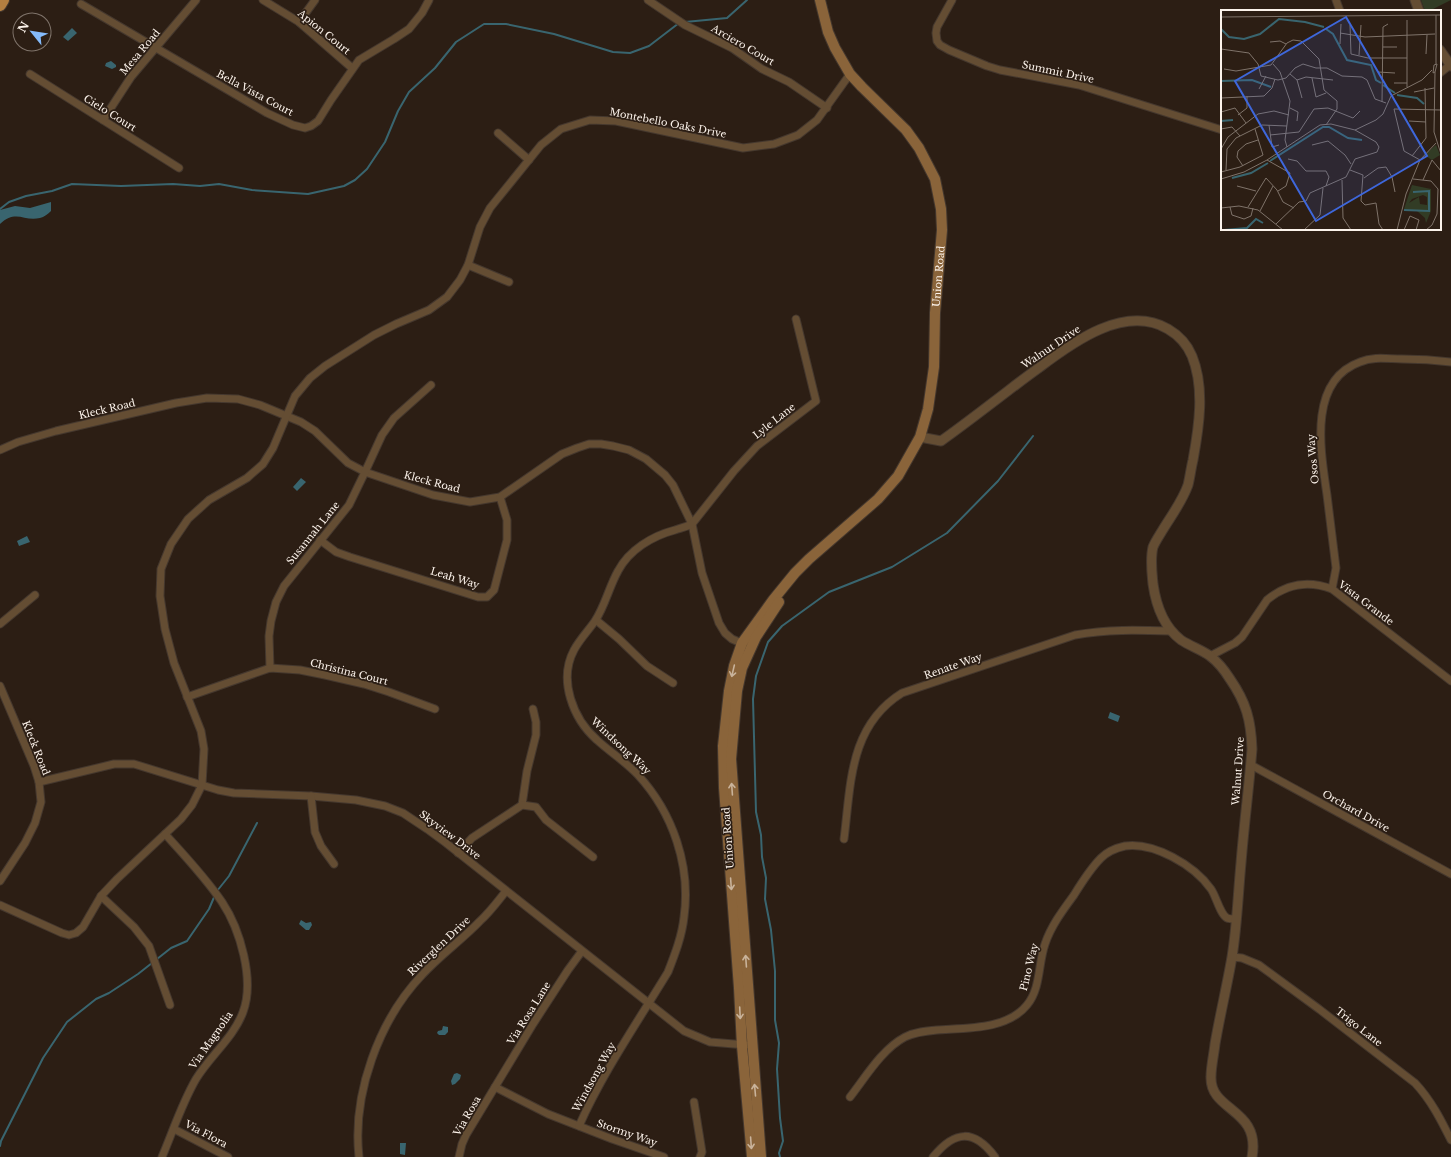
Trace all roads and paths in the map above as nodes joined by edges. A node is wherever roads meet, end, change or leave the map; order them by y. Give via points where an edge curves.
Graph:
1 (3, 0) edge
2 (196, 0) edge
3 (263, 0) edge
4 (315, 0) edge
5 (429, 0) edge
6 (648, 0) edge
7 (820, 0) edge
8 (952, 0) edge
9 (1336, 0) edge
10 (1414, 0) edge
11 (81, 4) dead end
12 (0, 5) edge
13 (1340, 10) edge
14 (1419, 10) edge
15 (299, 22) junction
16 (155, 48) junction
17 (1441, 51) edge
18 (1451, 66) edge
19 (352, 68) junction
20 (1441, 72) edge
21 (30, 74) dead end
22 (850, 74) junction
23 (827, 108) junction
24 (103, 120) junction
25 (1221, 130) edge
26 (498, 133) dead end
27 (529, 160) junction
28 (179, 168) dead end
29 (468, 265) junction
30 (508, 282) dead end
31 (796, 319) dead end
32 (1451, 362) edge
33 (431, 385) dead end
34 (286, 416) junction
35 (920, 437) junction
36 (0, 450) edge
37 (365, 472) junction
38 (500, 497) junction
39 (692, 524) junction
40 (320, 540) junction
41 (1332, 589) junction
42 (35, 595) dead end
43 (596, 620) junction
44 (0, 624) edge
45 (1171, 631) junction
46 (746, 645) junction
47 (1210, 656) junction
48 (270, 668) junction
49 (1451, 681) edge
50 (673, 683) dead end
51 (0, 686) edge
52 (187, 697) junction
53 (533, 709) dead end
54 (435, 710) dead end
55 (1251, 765) junction
56 (39, 782) junction
57 (202, 785) junction
58 (311, 796) junction
59 (522, 806) junction
60 (165, 834) junction
61 (844, 839) dead end
62 (458, 853) junction
63 (593, 857) dead end
64 (334, 864) dead end
65 (1451, 874) edge
66 (0, 881) edge
67 (506, 891) junction
68 (101, 896) junction
69 (0, 905) edge
70 (1236, 920) junction
71 (582, 951) junction
72 (1232, 957) junction
73 (649, 1004) junction
74 (170, 1005) dead end
75 (747, 1045) junction
76 (495, 1087) junction
77 (850, 1097) dead end
78 (694, 1102) dead end
79 (579, 1126) junction
80 (174, 1129) junction
81 (1451, 1140) edge
82 (162, 1157) edge
83 (228, 1157) edge
84 (359, 1157) edge
85 (460, 1157) edge
86 (664, 1157) edge
87 (700, 1157) edge
88 (752, 1157) edge
89 (761, 1157) edge
90 (933, 1157) edge
91 (995, 1157) edge
92 (1252, 1157) edge

1 - 12 highway
2 - 16 street, Mesa Road
3 - 15 street, Apion Court
4 - 15 street
5 - 19 street, Bella Vista Court via 409,29 359,60
6 - 23 street, Arciero Court via 685,25 732,48 762,69 789,82
7 - 22 main road, Union Road via 828,32
8 - 25 street, Summit Drive via 936,33 940,45 949,50 1000,70 1079,85
9 - 13 street
10 - 14 street
11 - 16 street, Bella Vista Court
15 - 19 street, Apion Court
16 - 19 street, Bella Vista Court via 267,113 305,128 318,121
16 - 24 street, Mesa Road via 130,77
17 - 18 street
18 - 20 street
21 - 24 street, Cielo Court
22 - 23 street, Montebello Oaks Drive
22 - 35 main road, Union Road via 906,130 920,148 935,179 941,209 934,367 928,409
23 - 27 street, Montebello Oaks Drive via 798,135 774,144 743,148 616,121 590,120 561,129 541,145
24 - 28 street, Cielo Court
26 - 27 street
27 - 29 street, Montebello Oaks Drive via 490,208 480,227
29 - 30 street
29 - 34 street, Montebello Oaks Drive via 447,297 429,310 374,335 310,378 295,396
31 - 39 street, Lyle Lane via 816,401 757,446
32 - 41 street, Osos Way via 1372,358 1349,367 1330,389 1322,415 1320,440 1336,568
33 - 37 street, Susannah Lane via 394,418 382,435
34 - 36 street, Kleck Road via 260,405 238,400 207,398 56,431
34 - 37 street, Kleck Road via 314,431 348,463
34 - 52 street, Montebello Oaks Drive via 273,448 263,464 247,478 209,500 188,519 171,544 161,569 160,596 165,629
35 - 45 street, Walnut Drive via 941,441 1069,345 1093,332 1126,322 1144,321 1163,326 1176,334 1189,348 1196,366 1199,398 1198,435 1188,485 1153,546 1154,586 1162,617
35 - 46 main road, Union Road via 886,492 800,568 777,594
37 - 38 street, Kleck Road via 433,495 470,502
37 - 40 street, Susannah Lane via 349,504
38 - 39 street, Kleck Road via 562,454 589,444 601,444 628,450 657,467 673,485
38 - 40 street, Leah Way via 507,520 506,540 494,590 487,597 478,597 350,557 336,552
39 - 43 street, Windsong Way via 657,536 628,557 618,571
39 - 46 street, Kleck Road via 702,573 719,623 725,633
40 - 48 street, Susannah Lane via 284,586 276,602 269,636
41 - 47 street, Vista Grande via 1317,584 1300,584 1280,590 1267,600 1242,637
41 - 49 street, Vista Grande
42 - 44 street
43 - 50 street via 647,666
43 - 73 street, Windsong Way via 580,639 569,666 568,688 573,707 596,740 623,760 650,788 673,830 686,888 684,917 675,955
45 - 47 street, Walnut Drive
45 - 61 street, Renate Way via 1122,630 1075,635 902,693 879,711 866,730 854,758
46 - 75 main road, Union Road via 734,666 729,691 723,766 739,988
47 - 55 street, Walnut Drive via 1224,670 1244,702 1252,736
48 - 52 street, Christina Court
48 - 54 street, Christina Court via 325,674 389,692
51 - 56 street, Kleck Road
52 - 57 street, Montebello Oaks Drive via 198,724 204,749
53 - 59 street via 536,735
55 - 65 street, Orchard Drive
55 - 70 street, Walnut Drive
56 - 57 street, Skyview Drive via 114,764 134,764
56 - 66 street, Kleck Road via 41,802 35,823
57 - 58 street, Skyview Drive via 234,793
57 - 60 street, Montebello Oaks Drive via 192,805
58 - 62 street, Skyview Drive via 356,800 385,806 403,813
58 - 64 street via 315,832
59 - 62 street via 472,838
59 - 63 street via 536,807 546,820
60 - 68 street, Montebello Oaks Drive
60 - 80 street, Via Magnolia via 223,903 241,948 248,985 242,1014 234,1029 196,1080
62 - 67 street, Skyview Drive
67 - 71 street, Skyview Drive
67 - 84 street, Riverglen Drive via 481,921 422,975 409,990 387,1025 365,1083 359,1123
68 - 69 street, Montebello Oaks Drive via 83,927 69,935
68 - 74 street via 134,927 149,946
70 - 72 street, Walnut Drive
70 - 77 street, Pino Way via 1227,918 1211,890 1199,876 1174,858 1140,846 1125,846 1113,850 1092,867 1049,933 1041,955 1037,985 1022,1012 1002,1022 916,1033 904,1038 884,1054
71 - 73 street, Skyview Drive
71 - 76 street, Via Rosa Lane
72 - 81 street, Trigo Lane via 1259,965 1415,1083 1434,1108
72 - 92 street, Walnut Drive via 1210,1078 1213,1091 1221,1101 1242,1117 1252,1133
73 - 75 street, Skyview Drive via 696,1037 710,1042
73 - 79 street, Windsong Way via 590,1102
75 -> 88 main road, Union Road
89 -> 75 main road, Union Road
76 - 79 street, Stormy Way via 548,1114
76 - 85 street, Via Rosa via 466,1135
78 - 87 street via 702,1152
79 - 86 street, Stormy Way
80 - 82 street, Via Magnolia
80 - 83 street, Via Flora
90 - 91 street via 950,1140 964,1136 977,1140

